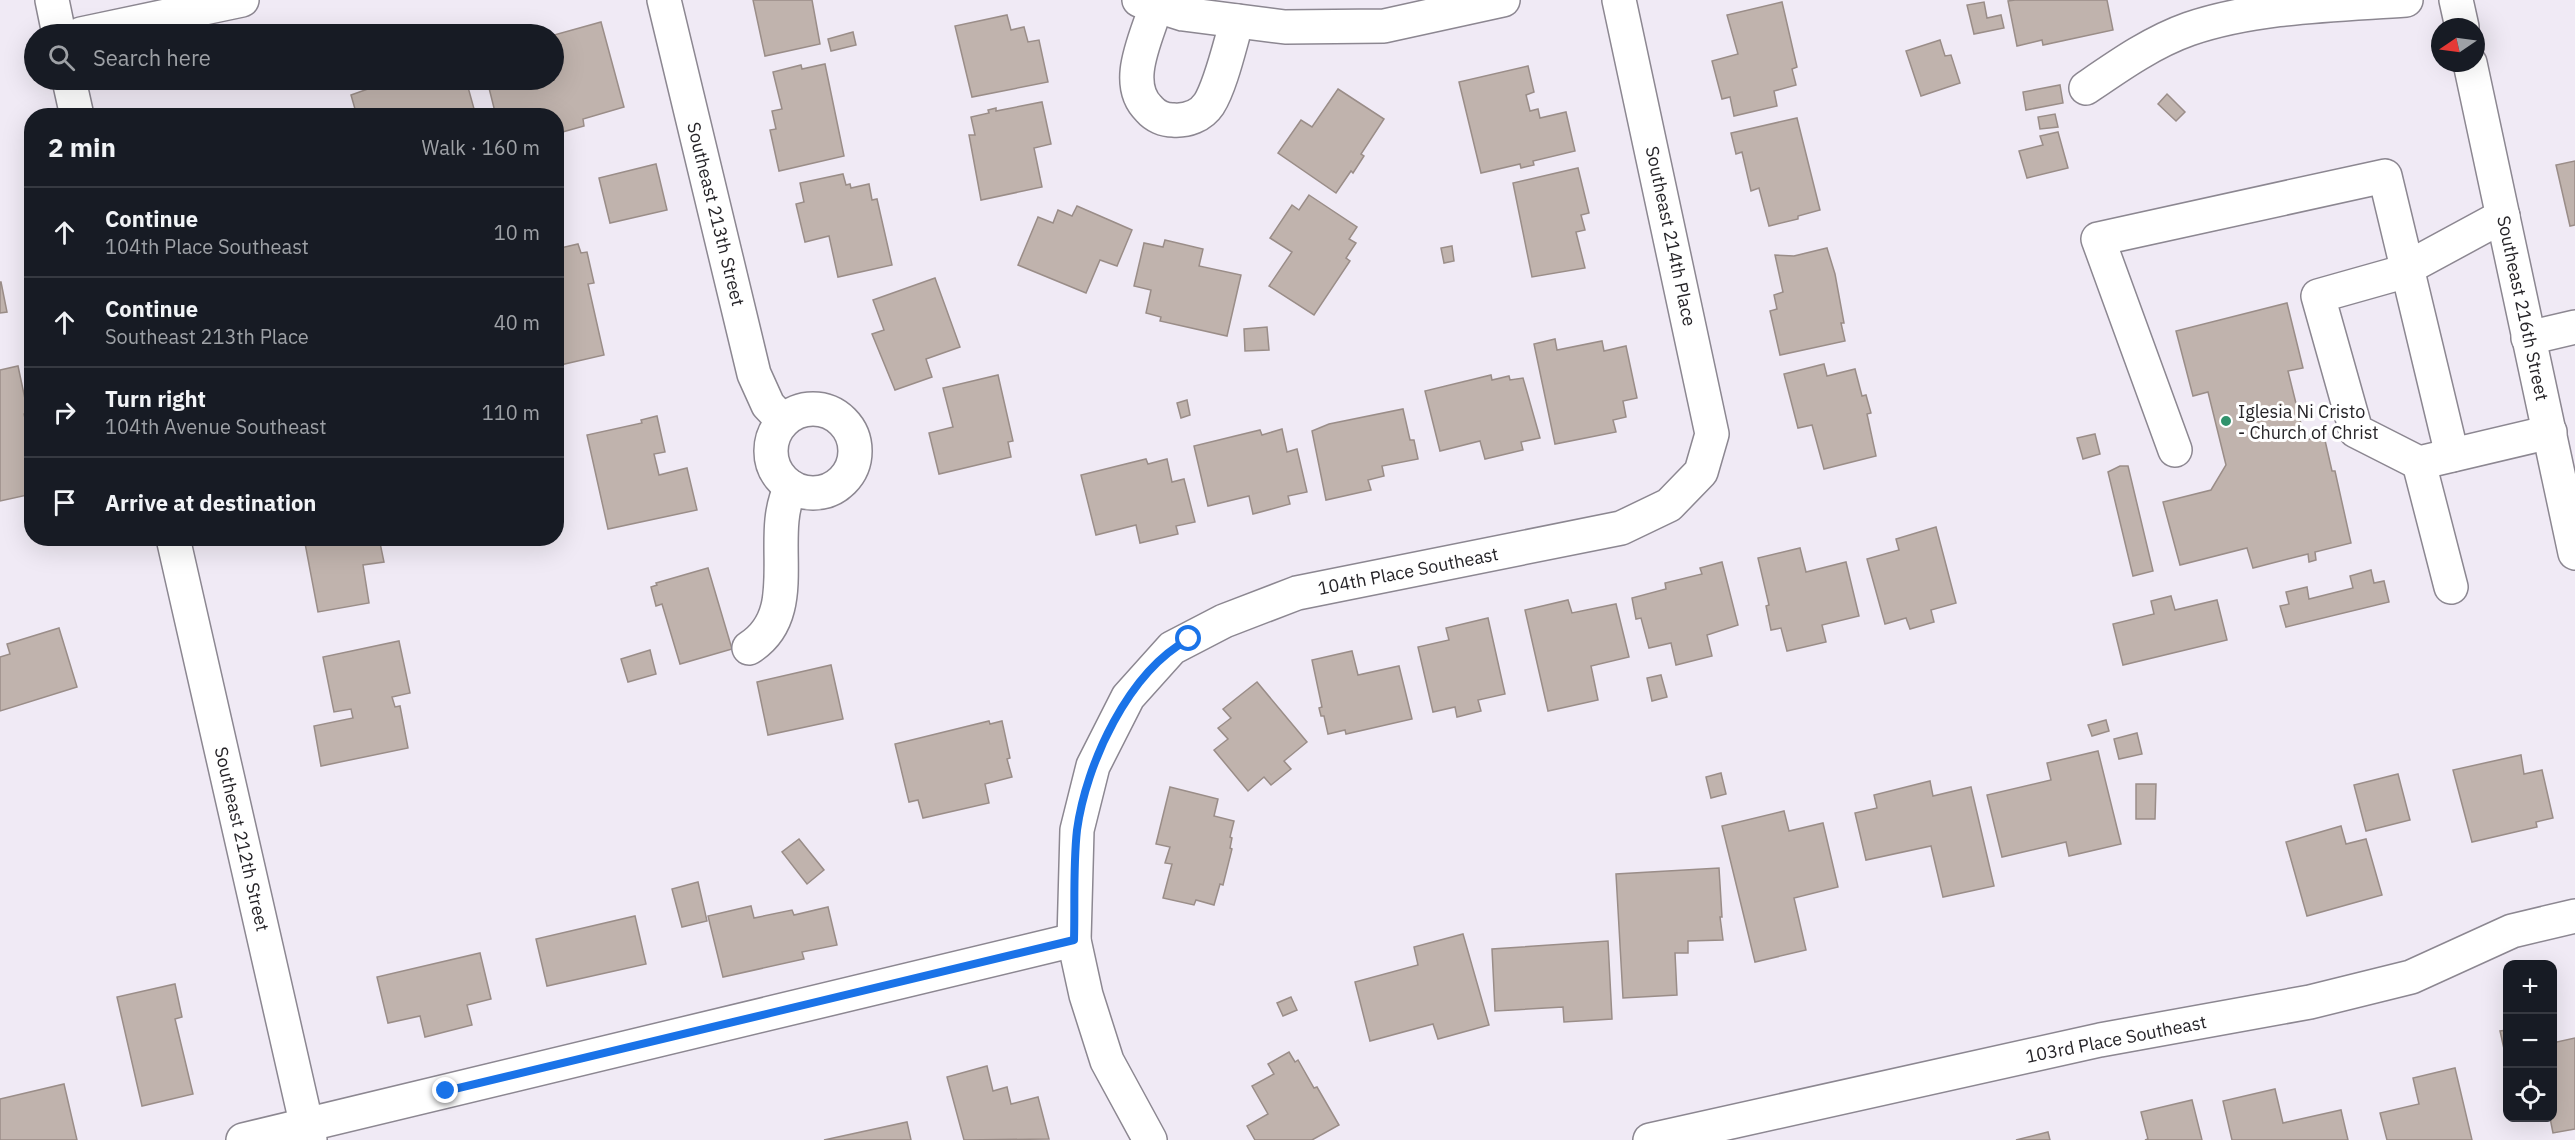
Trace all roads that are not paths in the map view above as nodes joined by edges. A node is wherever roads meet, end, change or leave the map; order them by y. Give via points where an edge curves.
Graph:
1 (52, 0) edge
2 (242, 0) edge
3 (664, 0) edge
4 (1503, 0) edge
5 (1619, 0) edge
6 (2406, 0) edge
7 (2456, 0) edge
8 (1147, 3) edge
9 (2460, 18) edge
10 (1237, 21) junction
11 (57, 24) edge
12 (128, 24) edge
13 (2472, 72) edge
14 (2086, 88) dead end
15 (71, 90) edge
16 (75, 108) edge
17 (2503, 216) junction
18 (2407, 268) junction
19 (2575, 327) edge
20 (2529, 338) junction
21 (783, 421) junction
22 (2550, 432) junction
23 (2175, 450) dead end
24 (2452, 455) junction
25 (2420, 463) junction
26 (1701, 472) joint
27 (791, 487) junction
28 (175, 546) edge
29 (2575, 553) edge
30 (2451, 587) dead end
31 (749, 648) dead end
32 (2575, 916) edge
33 (1074, 940) junction
34 (308, 1132) edge
35 (243, 1140) edge
36 (1150, 1140) edge
37 (1650, 1140) edge

1 - 11 street
2 - 12 street
3 - 21 street, Southeast 213th Street via 754,374 768,405
4 - 10 street via 1384,26 1285,27
5 - 26 street, Southeast 214th Place via 1712,434
6 - 14 street via 2300,8 2207,24 2133,57
7 - 9 street
8 - 10 street via 1183,14
8 - 10 street via 1136,87 1153,114 1167,120 1197,115 1209,104
13 - 17 street, Southeast 216th Street
15 - 16 street
17 - 18 street
17 - 20 street, Southeast 216th Street
18 - 23 street via 2385,177 2098,239
18 - 24 street
18 - 25 street via 2319,296 2356,431
19 - 20 street
20 - 22 street, Southeast 216th Street
21 - 27 street via 771,443 771,456 781,479
21 - 27 street via 809,408 823,410 847,426 855,453 848,473 832,488 819,493
22 - 24 street
22 - 29 street, Southeast 216th Street
24 - 25 street
25 - 30 street
26 - 33 street, 104th Place Southeast via 1669,505 1621,528 1297,593 1224,621 1172,648 1128,697 1093,766 1077,830
27 - 31 street via 781,516 779,605 772,627
28 - 34 street, Southeast 212th Street
32 - 37 street, 103rd Place Southeast via 2512,931 2411,977 2310,1002 2100,1040
33 - 34 street
33 - 36 street, 104th Place Southeast via 1107,1061
34 - 35 street

